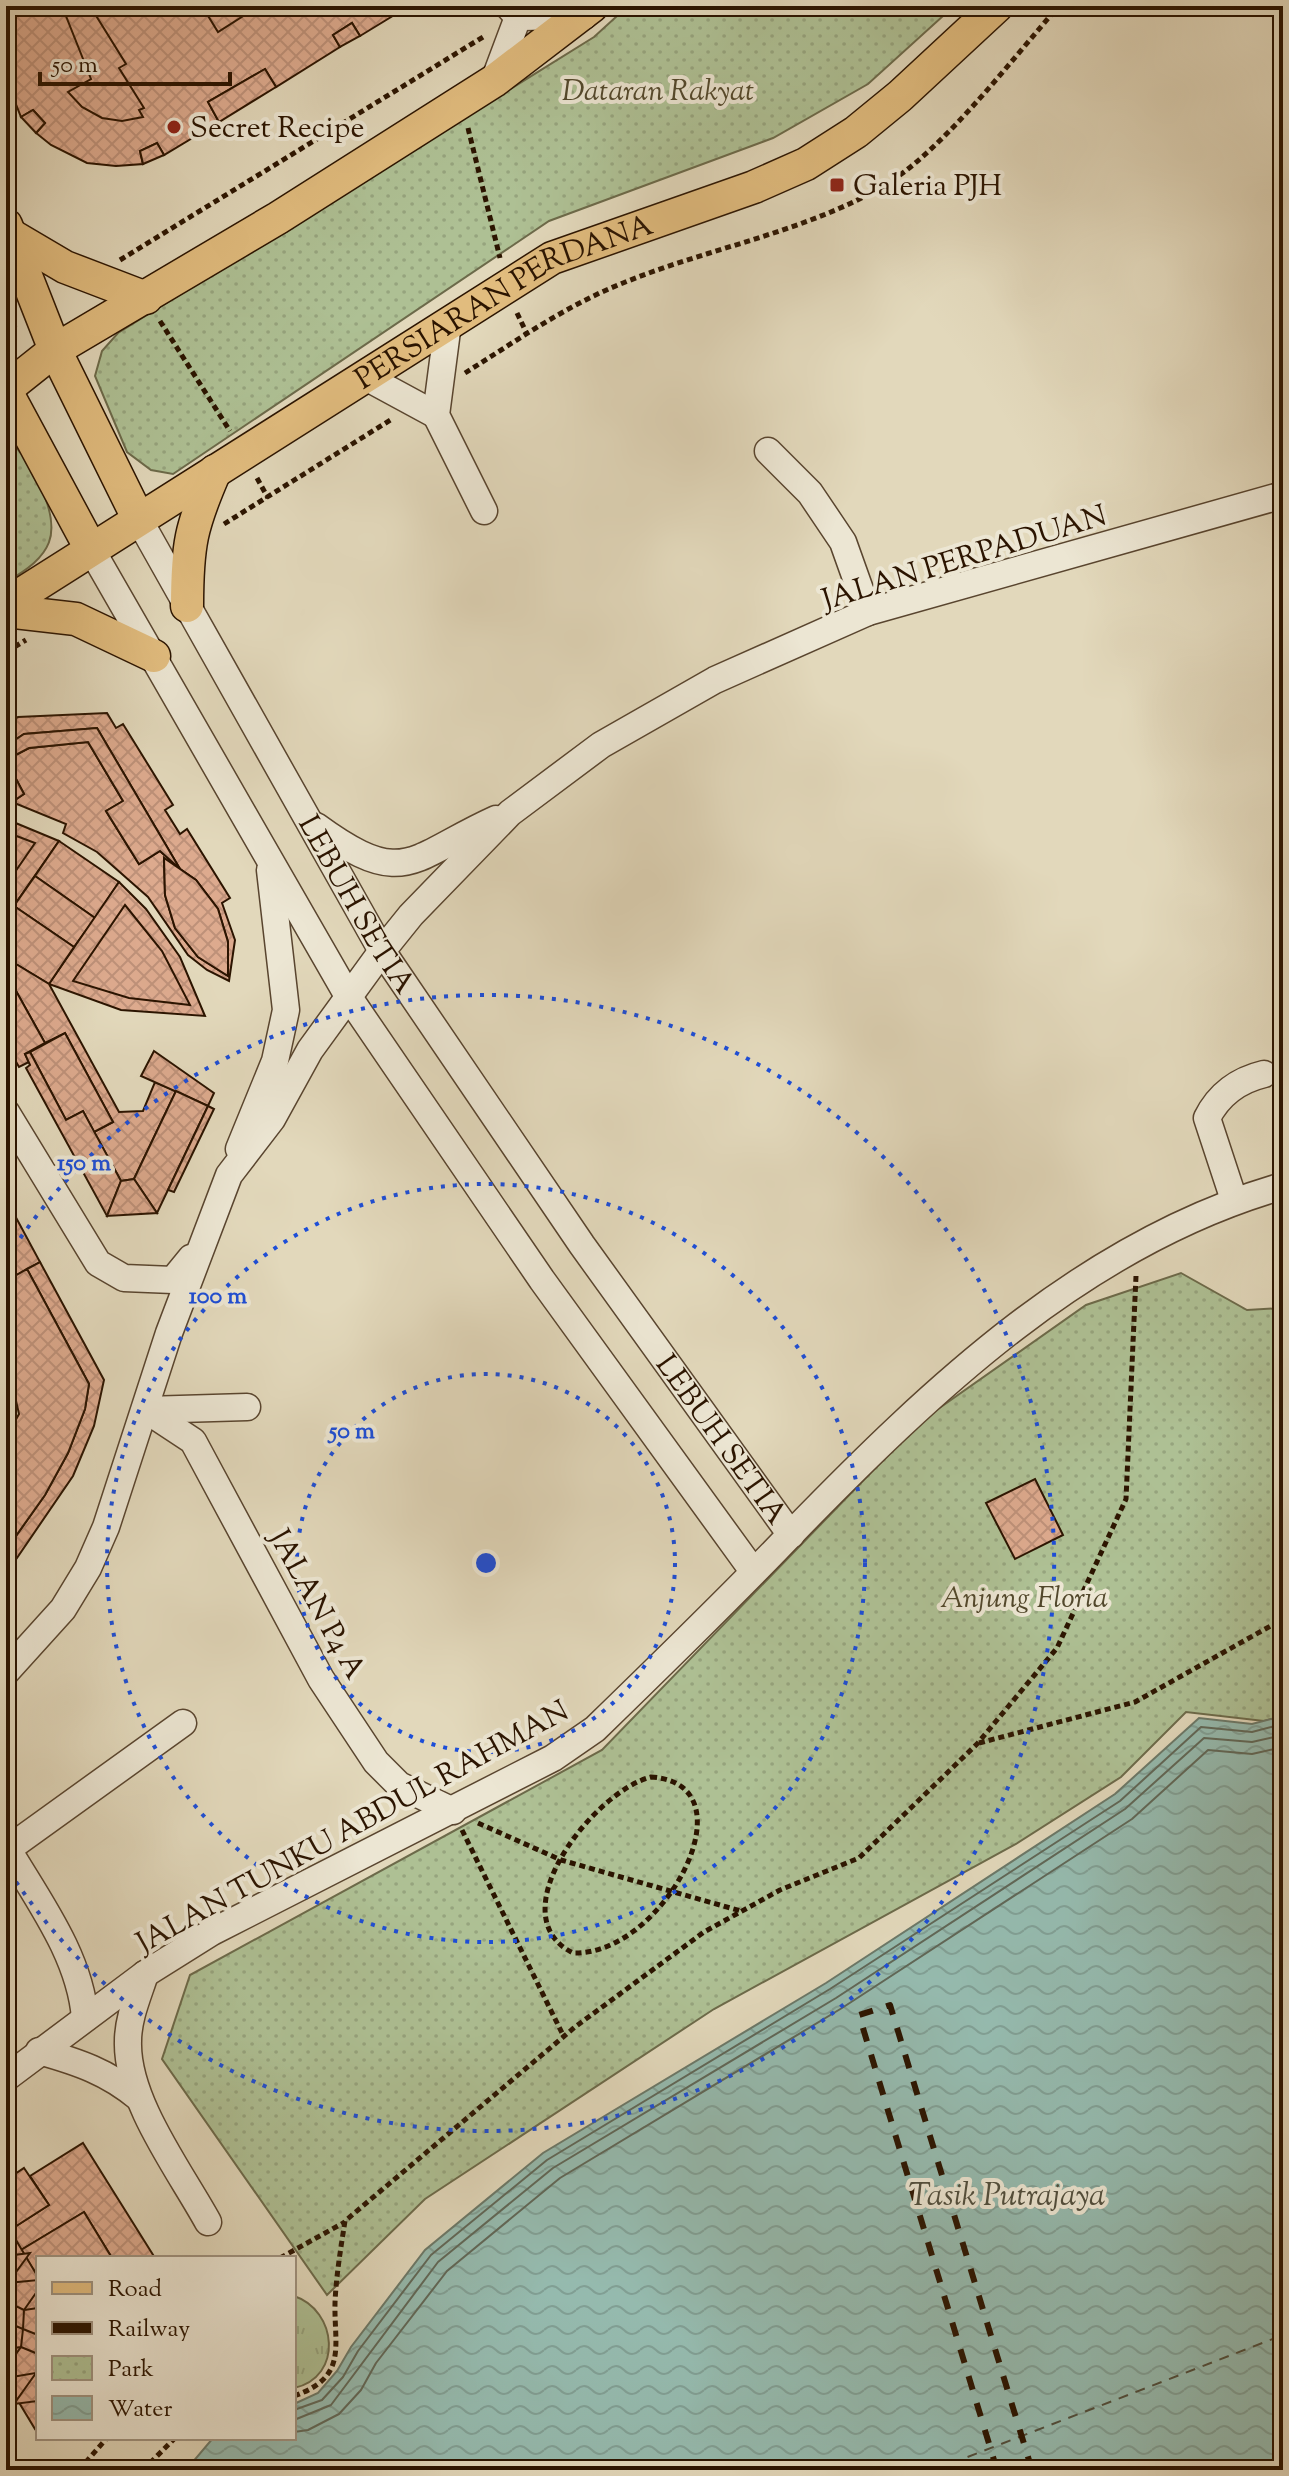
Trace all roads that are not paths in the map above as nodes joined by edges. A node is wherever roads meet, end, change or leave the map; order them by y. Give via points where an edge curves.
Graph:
1 (997, 6) edge
2 (513, 11) edge
3 (588, 11) edge
4 (494, 81) junction
5 (8, 230) edge
6 (146, 298) junction
7 (448, 323) junction
8 (55, 350) junction
9 (364, 376) junction
10 (6, 390) edge
11 (431, 402) junction
12 (768, 451) dead end
13 (215, 471) junction
14 (1283, 495) edge
15 (484, 511) dead end
16 (138, 518) junction
17 (91, 549) junction
18 (6, 604) edge
19 (187, 606) junction
20 (6, 611) edge
21 (868, 612) junction
22 (154, 656) junction
23 (510, 813) junction
24 (306, 819) junction
25 (268, 857) junction
26 (382, 951) junction
27 (348, 996) junction
28 (1264, 1074) dead end
29 (6, 1112) edge
30 (229, 1175) junction
31 (1283, 1186) edge
32 (1234, 1200) junction
33 (201, 1246) junction
34 (247, 1407) dead end
35 (146, 1410) junction
36 (791, 1535) junction
37 (753, 1571) junction
38 (6, 1672) edge
39 (183, 1723) dead end
40 (453, 1811) junction
41 (7, 1847) edge
42 (145, 1974) junction
43 (85, 2018) junction
44 (39, 2051) junction
45 (6, 2078) edge
46 (139, 2098) junction
47 (208, 2222) dead end

1 - 7 main road, PERSIARAN PERDANA via 900,96 806,164 552,258
2 - 3 street
2 - 4 street
3 - 4 main road
4 - 6 main road
5 - 6 main road via 91,278
5 - 8 main road, LEBUH SETIA
6 - 8 main road
7 - 9 main road, PERSIARAN PERDANA
7 - 11 street
8 - 10 main road
8 - 16 main road, LEBUH SETIA
9 - 11 street
9 - 13 main road, PERSIARAN PERDANA
10 - 17 main road, LEBUH SETIA
11 - 15 street
12 - 21 street via 810,493 843,542
13 - 16 main road, PERSIARAN PERDANA
13 - 19 main road via 188,545
14 - 21 street, JALAN PERPADUAN
16 - 17 main road, PERSIARAN PERDANA
16 - 19 street, LEBUH SETIA
17 - 18 main road, PERSIARAN PERDANA
17 - 22 street, LEBUH SETIA
19 - 24 street, LEBUH SETIA
20 - 22 main road via 76,619
21 - 23 street, JALAN PERPADUAN via 715,680 601,745
22 - 25 street, LEBUH SETIA
23 - 24 street via 427,857 393,864 347,849
23 - 26 street, JALAN PERPADUAN
24 - 26 street, LEBUH SETIA
25 - 27 street, LEBUH SETIA
25 - 30 street via 286,1010 275,1061
26 - 27 street, JALAN PERPADUAN
26 - 36 street, LEBUH SETIA via 582,1245
27 - 30 street, JALAN PERPADUAN via 272,1119
27 - 37 street, LEBUH SETIA via 542,1280
28 - 32 street via 1243,1079 1213,1105 1207,1118
29 - 33 street via 98,1263 124,1278 173,1280
30 - 33 street
31 - 32 street, JALAN TUNKU ABDUL RAHMAN
32 - 36 street, JALAN TUNKU ABDUL RAHMAN via 1137,1247 1053,1299 878,1444
33 - 35 street
34 - 35 street
35 - 38 street via 88,1568 63,1609
35 - 40 street, JALAN P4 A via 193,1441 321,1679 376,1762 408,1790
36 - 37 street, JALAN TUNKU ABDUL RAHMAN
37 - 40 street, JALAN TUNKU ABDUL RAHMAN via 595,1729 553,1758
39 - 41 street
40 - 42 street, JALAN TUNKU ABDUL RAHMAN via 212,1932
41 - 43 street via 66,1951 81,1989
42 - 43 street, JALAN TUNKU ABDUL RAHMAN
42 - 46 street via 127,2043
43 - 44 street, JALAN TUNKU ABDUL RAHMAN
44 - 45 street, JALAN TUNKU ABDUL RAHMAN
44 - 46 street via 91,2066
46 - 47 street

